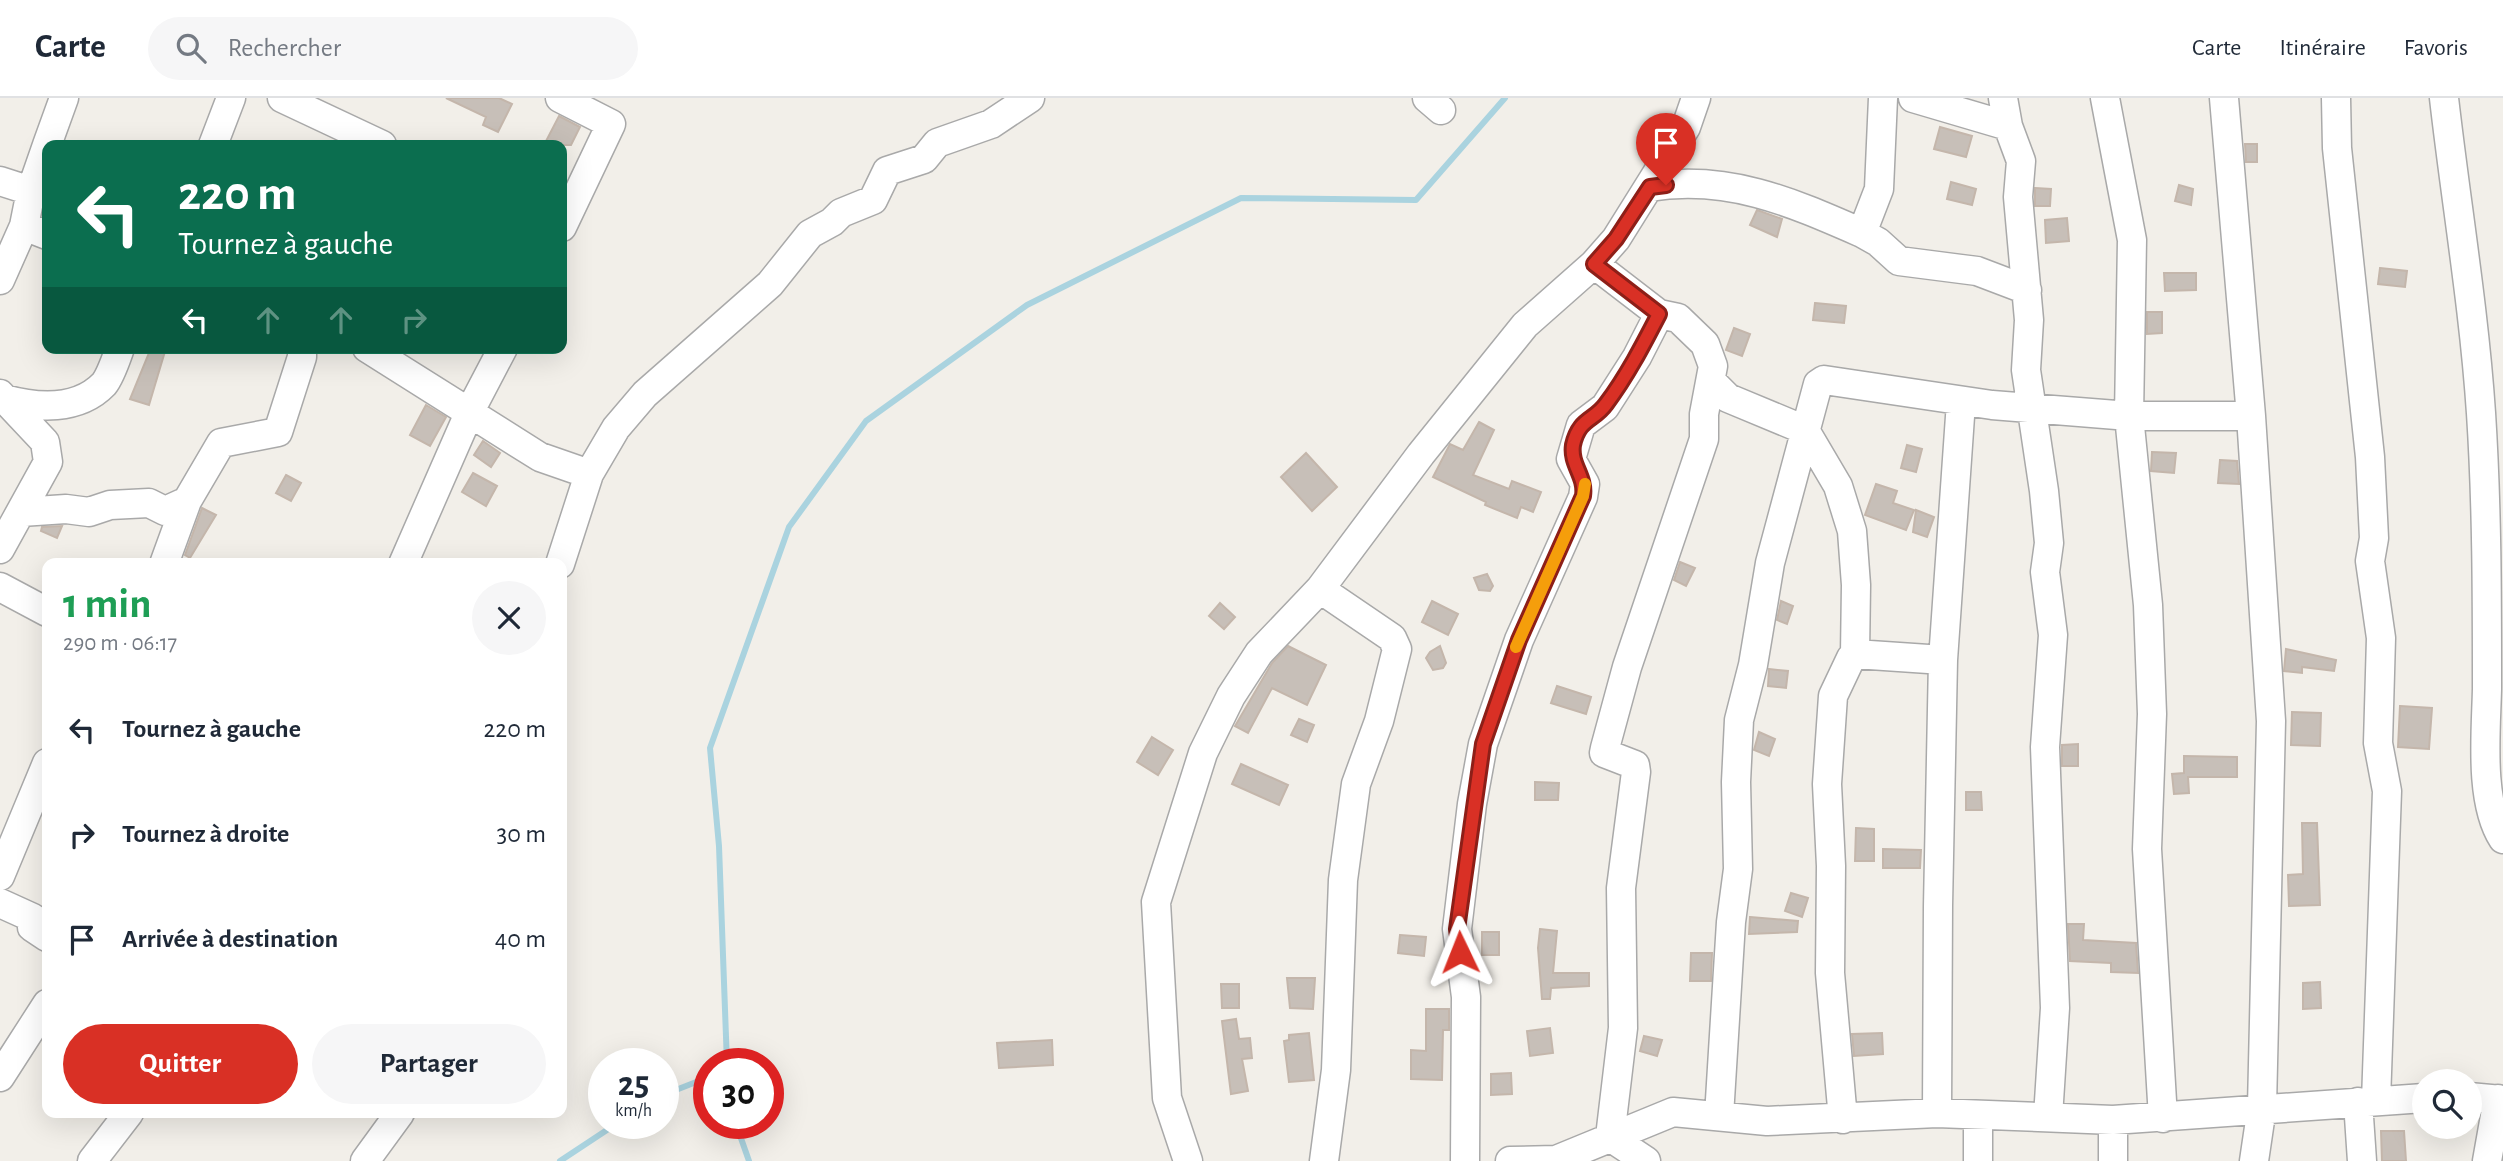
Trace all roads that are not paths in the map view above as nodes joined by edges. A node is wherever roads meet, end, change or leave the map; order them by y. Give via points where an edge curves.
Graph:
1 (64, 98) edge
2 (231, 98) edge
3 (282, 98) edge
4 (560, 98) edge
5 (1030, 98) edge
6 (1696, 98) edge
7 (1883, 98) edge
8 (1913, 98) edge
9 (2003, 98) edge
10 (2105, 98) edge
11 (2224, 98) edge
12 (2336, 98) edge
13 (2444, 98) edge
14 (2008, 126) junction
15 (49, 140) edge
16 (215, 140) edge
17 (363, 140) edge
18 (42, 159) edge
19 (0, 181) edge
20 (1650, 187) junction
21 (31, 191) junction
22 (567, 216) edge
23 (36, 230) edge
24 (1862, 233) junction
25 (1594, 264) junction
26 (0, 280) edge
27 (2027, 290) junction
28 (1659, 314) junction
29 (117, 354) edge
30 (302, 354) edge
31 (384, 354) edge
32 (500, 354) edge
33 (1712, 382) junction
34 (2, 397) edge
35 (1961, 402) junction
36 (2030, 408) junction
37 (470, 411) junction
38 (2129, 416) junction
39 (2251, 416) junction
40 (1805, 430) junction
41 (589, 474) junction
42 (187, 500) junction
43 (21, 512) junction
44 (0, 549) edge
45 (166, 558) edge
46 (406, 558) edge
47 (562, 558) edge
48 (0, 587) edge
49 (1320, 589) junction
50 (42, 609) edge
51 (1856, 654) junction
52 (1943, 660) junction
53 (42, 775) edge
54 (2503, 839) edge
55 (0, 876) edge
56 (0, 903) edge
57 (42, 933) edge
58 (42, 1012) edge
59 (0, 1077) edge
60 (2482, 1098) edge
61 (2412, 1099) edge
62 (2500, 1100) edge
63 (2367, 1102) junction
64 (2262, 1107) junction
65 (1937, 1113) junction
66 (1719, 1116) junction
67 (1978, 1116) junction
68 (2048, 1117) junction
69 (125, 1118) edge
70 (396, 1118) edge
71 (2163, 1118) junction
72 (1843, 1119) junction
73 (2113, 1120) junction
74 (1610, 1137) junction
75 (92, 1161) edge
76 (365, 1161) edge
77 (1188, 1161) edge
78 (1322, 1161) edge
79 (1347, 1161) edge
80 (1465, 1161) edge
81 (1510, 1161) edge
82 (1646, 1161) edge
83 (1978, 1161) edge
84 (2113, 1161) edge
85 (2254, 1161) edge
86 (2362, 1161) edge
87 (2487, 1161) edge

1 - 15 street
2 - 16 street
3 - 17 street
4 - 22 street via 611,124
5 - 41 street via 991,124 937,143 924,159 887,171 873,200 841,213 810,234 770,284 645,394 616,428
6 - 20 street via 1686,127
7 - 24 street via 1879,189
8 - 14 street
9 - 14 street
10 - 38 street via 2132,240
11 - 39 street
12 - 63 street via 2337,148 2370,457 2374,538 2370,561 2381,638 2378,743 2387,791
13 - 54 street via 2481,411 2488,770 2494,825
14 - 27 street via 2021,161 2018,197
18 - 21 street
19 - 21 street
20 - 24 street via 1683,182 1754,191
20 - 25 street
21 - 23 street
23 - 26 street
24 - 27 street via 1899,261 1977,271
25 - 28 street
25 - 49 street via 1525,325
27 - 36 street
28 - 33 street via 1678,318 1705,344 1713,366
28 - 80 street via 1605,407 1577,433 1571,459 1585,484 1583,496 1519,640 1483,744 1457,929 1466,996
29 - 34 street via 104,383 82,399 31,406
30 - 42 street via 278,432 221,443
31 - 37 street
32 - 37 street
33 - 40 street via 1728,398
33 - 74 street via 1704,439 1627,667 1604,753 1635,765 1636,772 1621,888 1623,1028
34 - 43 street via 45,442 48,452 48,461
35 - 36 street
35 - 40 street via 1824,380 1815,391
35 - 52 street
36 - 38 street
36 - 68 street via 2045,491 2049,542 2045,572 2053,635 2045,771 2055,1008
37 - 41 street via 540,457
37 - 46 street
38 - 39 street
38 - 71 street via 2148,605 2152,714 2147,849
39 - 64 street via 2271,721
40 - 51 street via 1846,506 1856,585
40 - 66 street via 1770,563 1739,720 1738,869
41 - 47 street
42 - 43 street via 165,511 149,503 110,505 89,512
42 - 45 street
43 - 44 street
48 - 50 street
49 - 77 street via 1259,653 1231,696 1203,753 1156,902 1167,1098
49 - 78 street via 1392,638 1396,649 1379,721 1356,783 1343,880 1336,1070
51 - 52 street
51 - 72 street via 1833,696 1827,784 1830,973
52 - 65 street
53 - 55 street
56 - 57 street via 33,918 33,927
58 - 59 street
60 - 62 street
61 - 63 street
62 - 87 street
63 - 64 street
63 - 86 street
64 - 71 street
64 - 85 street
65 - 67 street
65 - 72 street
66 - 72 street via 1767,1121
66 - 74 street via 1673,1112
67 - 68 street
67 - 83 street
68 - 73 street
69 - 75 street
70 - 76 street
71 - 73 street
73 - 84 street
74 - 81 street via 1556,1160
74 - 82 street
78 - 79 street

